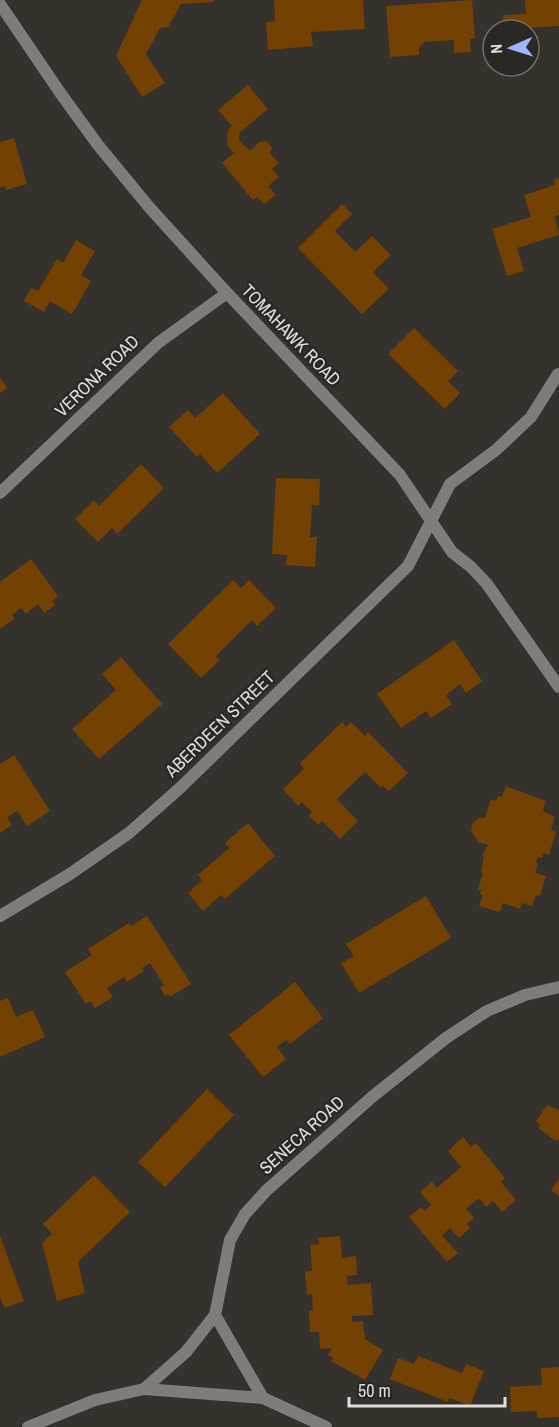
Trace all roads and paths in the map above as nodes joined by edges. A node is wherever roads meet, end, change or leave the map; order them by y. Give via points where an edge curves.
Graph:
1 (0, 4) edge
2 (227, 293) junction
3 (558, 374) edge
4 (0, 494) edge
5 (431, 522) junction
6 (559, 687) edge
7 (0, 916) edge
8 (559, 987) edge
9 (214, 1315) junction
10 (144, 1389) junction
11 (263, 1398) junction
12 (28, 1427) edge
13 (326, 1427) edge

1 - 2 street, TOMAHAWK ROAD via 98,145
2 - 4 street, VERONA ROAD via 158,343
2 - 5 street, TOMAHAWK ROAD via 400,475
3 - 5 street, ABERDEEN STREET via 531,417 496,450 450,484
5 - 6 street, TOMAHAWK ROAD via 452,552 488,584
5 - 7 street, ABERDEEN STREET via 408,566 180,788 80,867
8 - 9 street, SENECA ROAD via 525,995 487,1011 446,1038 267,1190 245,1214 230,1240
9 - 10 street via 186,1352
9 - 11 street
10 - 11 street
10 - 12 street via 95,1400
11 - 13 street

